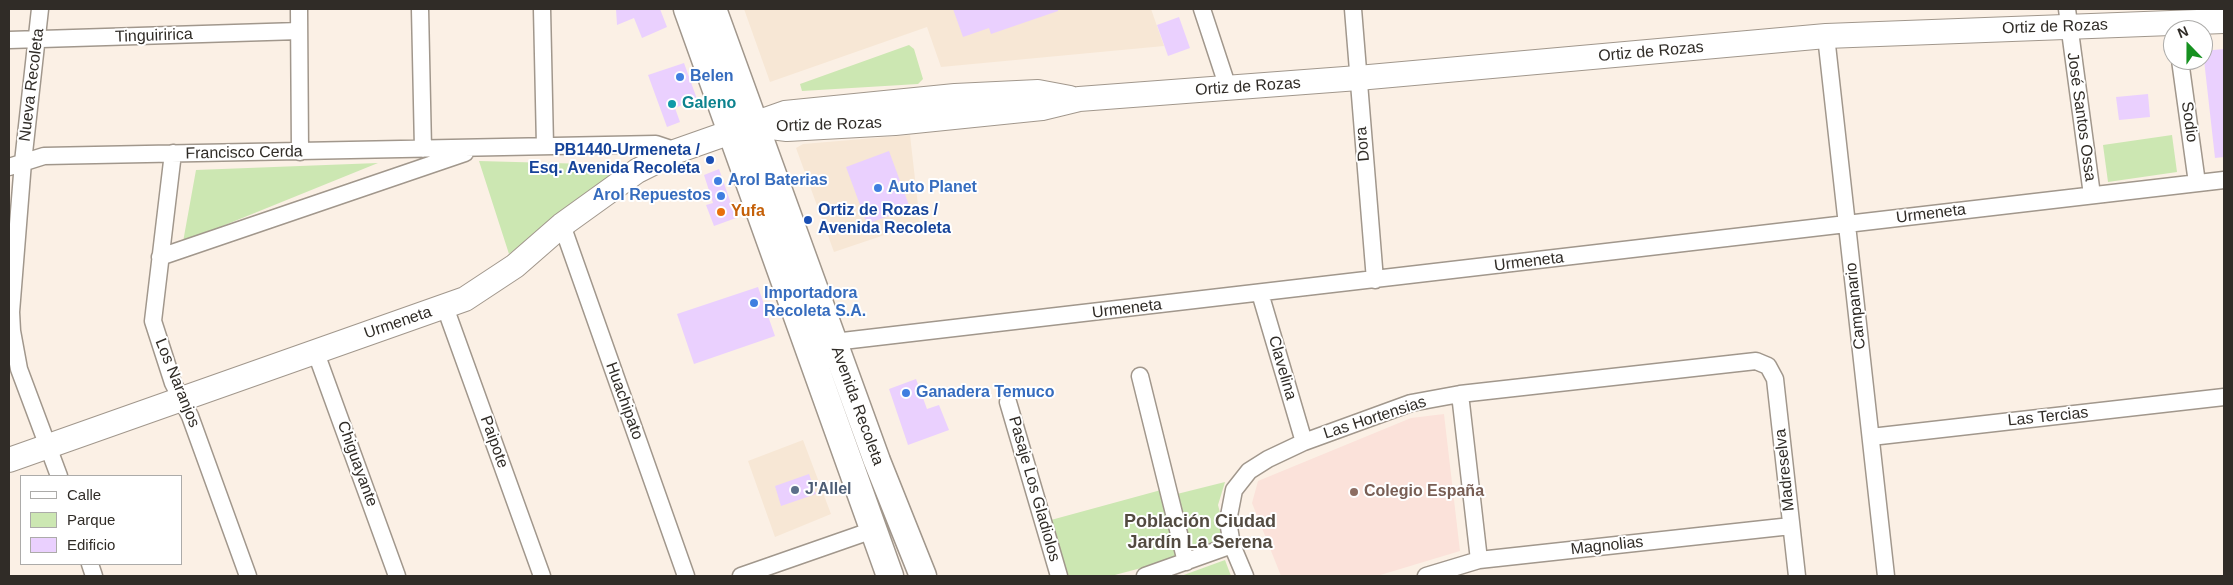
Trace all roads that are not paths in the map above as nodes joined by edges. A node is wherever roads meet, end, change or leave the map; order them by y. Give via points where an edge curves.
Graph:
1 (40, 9) edge
2 (299, 9) edge
3 (420, 9) edge
4 (542, 9) edge
5 (687, 9) edge
6 (713, 9) edge
7 (1202, 9) edge
8 (1353, 9) edge
9 (2068, 17) edge
10 (2163, 21) edge
11 (299, 32) junction
12 (1826, 36) junction
13 (37, 39) junction
14 (9, 40) edge
15 (2181, 70) edge
16 (1358, 78) junction
17 (1228, 88) junction
18 (755, 125) junction
19 (730, 133) junction
20 (545, 146) junction
21 (480, 148) junction
22 (423, 149) junction
23 (677, 151) junction
24 (300, 152) junction
25 (173, 153) junction
26 (16, 164) edge
27 (2224, 180) edge
28 (2197, 183) junction
29 (2092, 195) junction
30 (1847, 224) junction
31 (562, 225) junction
32 (160, 257) junction
33 (1375, 280) junction
34 (1260, 293) junction
35 (446, 307) junction
36 (10, 312) edge
37 (799, 324) junction
38 (834, 342) junction
39 (316, 352) junction
40 (1768, 366) joint
41 (1140, 376) dead end
42 (1460, 394) junction
43 (2224, 397) edge
44 (182, 399) junction
45 (1008, 402) dead end
46 (1871, 437) junction
47 (1304, 442) junction
48 (48, 446) junction
49 (9, 460) edge
50 (59, 475) edge
51 (1791, 526) junction
52 (874, 530) junction
53 (1232, 545) junction
54 (1478, 560) junction
55 (1186, 562) junction
56 (248, 576) edge
57 (398, 576) edge
58 (542, 576) edge
59 (686, 576) edge
60 (741, 576) edge
61 (890, 576) edge
62 (923, 576) edge
63 (1059, 576) edge
64 (1145, 576) edge
65 (1245, 576) edge
66 (1426, 576) edge
67 (1797, 576) edge
68 (1886, 576) edge

1 - 13 street, Nueva Recoleta
2 - 11 street
3 - 22 street
4 - 20 street
5 - 19 main road, Avenida Recoleta
6 - 18 main road, Avenida Recoleta
7 - 17 street
8 - 16 street, Dora
9 - 10 street, Ortiz de Rozas
9 - 12 street, Ortiz de Rozas
9 - 29 street, José Santos Ossa
11 - 13 street, Tinguiririca
11 - 24 street
12 - 16 street, Ortiz de Rozas
12 - 30 street, Campanario
13 - 14 street, Tinguiririca
13 - 26 street, Nueva Recoleta
15 - 28 street, Sodio
16 - 17 street, Ortiz de Rozas
16 - 33 street, Dora
17 - 18 street, Ortiz de Rozas via 1080,99 1042,108 895,123 787,129
18 - 19 street, Urmeneta
18 - 38 main road, Avenida Recoleta
19 - 23 street, Urmeneta
19 - 37 main road, Avenida Recoleta
20 - 21 street, Francisco Cerda
20 - 23 street, Francisco Cerda via 656,144
21 - 22 street, Francisco Cerda
21 - 32 street, Francisco Cerda
22 - 24 street, Francisco Cerda
23 - 31 street, Urmeneta via 637,171
24 - 25 street, Francisco Cerda
25 - 26 street, Francisco Cerda via 44,156
25 - 32 street, Los Naranjos
26 - 36 street, Nueva Recoleta
27 - 28 street, Urmeneta
28 - 29 street, Urmeneta
29 - 30 street, Urmeneta
30 - 33 street, Urmeneta
30 - 46 street, Campanario
31 - 35 street, Urmeneta via 492,283
31 - 59 street, Huachipato
32 - 44 street, Los Naranjos via 153,321 173,383
33 - 34 street, Urmeneta
34 - 38 street, Urmeneta
34 - 47 street, Clavelina
35 - 39 street, Urmeneta
35 - 58 street, Paipote
36 - 48 street, Nueva Recoleta via 19,369
37 - 38 main road via 816,339
37 - 52 main road, Avenida Recoleta
38 - 62 main road, Avenida Recoleta
39 - 44 street, Urmeneta
39 - 57 street, Chiguayante
40 - 42 street, Las Hortensias via 1756,361
40 - 51 street, Madreselva via 1775,379
41 - 55 street
42 - 47 street, Las Hortensias via 1412,403
42 - 54 street
43 - 46 street, Las Tercias
44 - 48 street, Urmeneta
44 - 56 street, Los Naranjos
45 - 63 street, Pasaje Los Gladiolos
46 - 68 street, Campanario
47 - 53 street, Las Hortensias via 1248,471 1234,490 1228,521
48 - 49 street, Urmeneta
48 - 50 street, Nueva Recoleta
51 - 54 street, Magnolias
51 - 67 street, Madreselva
52 - 60 street
52 - 61 main road, Avenida Recoleta
53 - 55 street
53 - 65 street, Las Hortensias
54 - 66 street, Magnolias
55 - 64 street

